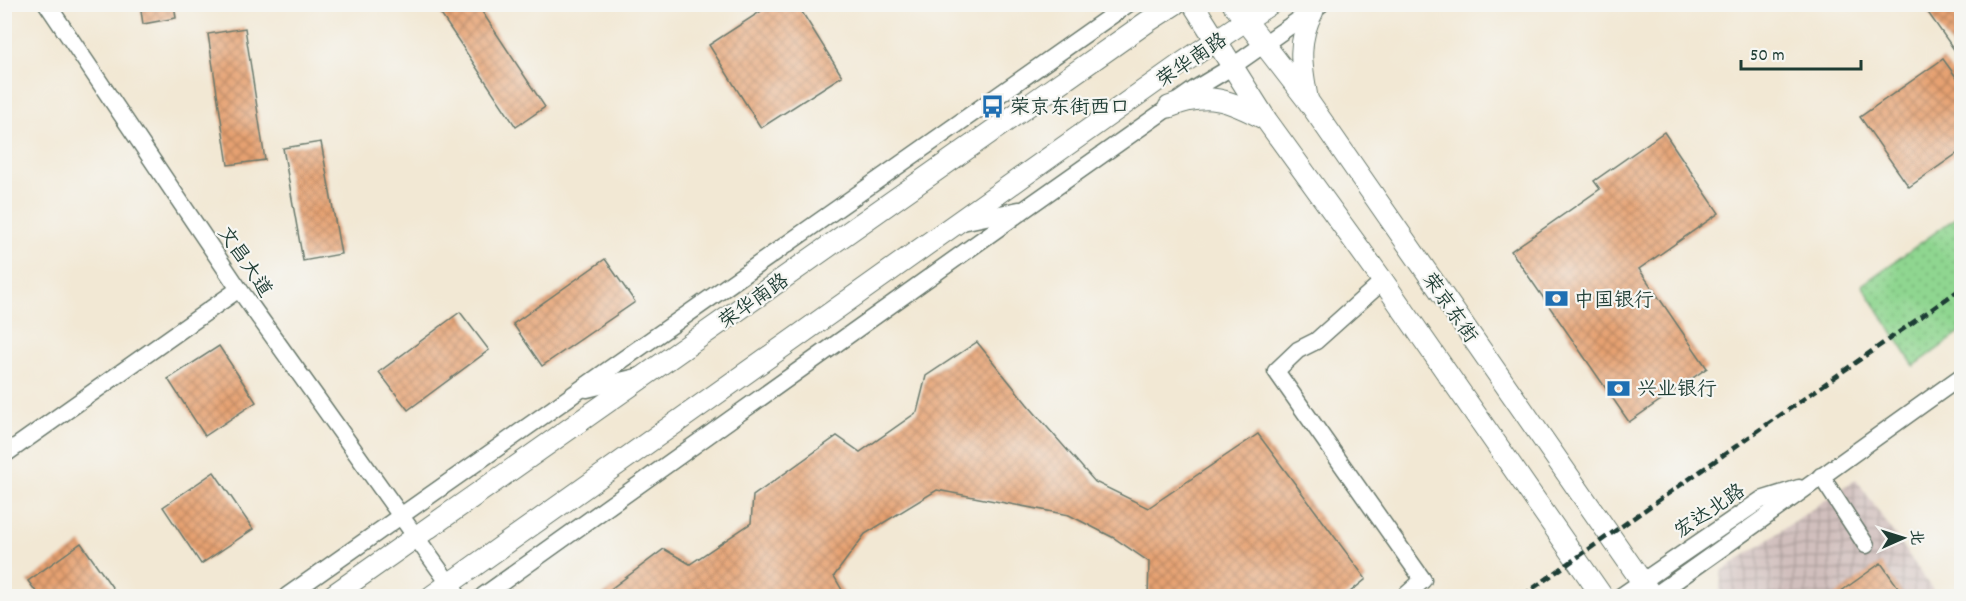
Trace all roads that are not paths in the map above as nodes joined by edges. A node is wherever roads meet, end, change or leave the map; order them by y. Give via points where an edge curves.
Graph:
1 (47, 4) edge
2 (1175, 4) edge
3 (1193, 4) edge
4 (1270, 4) edge
5 (1122, 7) edge
6 (1317, 8) edge
7 (1239, 13) edge
8 (1216, 41) junction
9 (1263, 45) junction
10 (1233, 66) junction
11 (1308, 101) junction
12 (1169, 107) junction
13 (1267, 121) junction
14 (1024, 209) junction
15 (955, 224) junction
16 (1383, 281) junction
17 (239, 289) junction
18 (647, 375) junction
19 (1962, 376) edge
20 (579, 391) junction
21 (4, 455) edge
22 (1821, 476) junction
23 (401, 516) junction
24 (416, 537) junction
25 (1866, 545) dead end
26 (454, 591) edge
27 (1649, 592) edge
28 (287, 597) edge
29 (332, 597) edge
30 (432, 597) edge
31 (483, 597) edge
32 (1405, 597) edge
33 (1602, 597) edge
34 (1622, 597) edge

1 - 17 street, 文昌大道
2 - 18 main road, 荣华南路
3 - 8 main road, 荣京东街
4 - 7 main road, 荣华南路
5 - 20 street
6 - 9 street
6 - 11 main road via 1304,26 1302,41
7 - 8 main road, 荣华南路
7 - 9 main road, 荣京东街
8 - 10 main road, 荣京东街
8 - 15 main road, 荣华南路
9 - 10 street
9 - 11 main road, 荣京东街
10 - 12 street
10 - 13 main road, 荣京东街
11 - 27 main road, 荣京东街
12 - 13 main road via 1213,98 1245,108
12 - 14 street
13 - 16 main road, 荣京东街
14 - 15 street
14 - 31 street
15 - 26 main road, 荣华南路
16 - 32 street via 1276,371 1423,580
16 - 33 main road, 荣京东街
17 - 21 street
17 - 23 street, 文昌大道
18 - 20 street
18 - 24 main road, 荣华南路
19 - 22 street, 宏达北路
20 - 23 street
22 - 25 street
22 - 27 street, 宏达北路 via 1807,486 1761,500
23 - 24 street, 文昌大道
23 - 28 street
24 - 26 street, 文昌大道
24 - 29 main road, 荣华南路
26 - 30 main road, 荣华南路
27 - 34 street, 宏达北路

